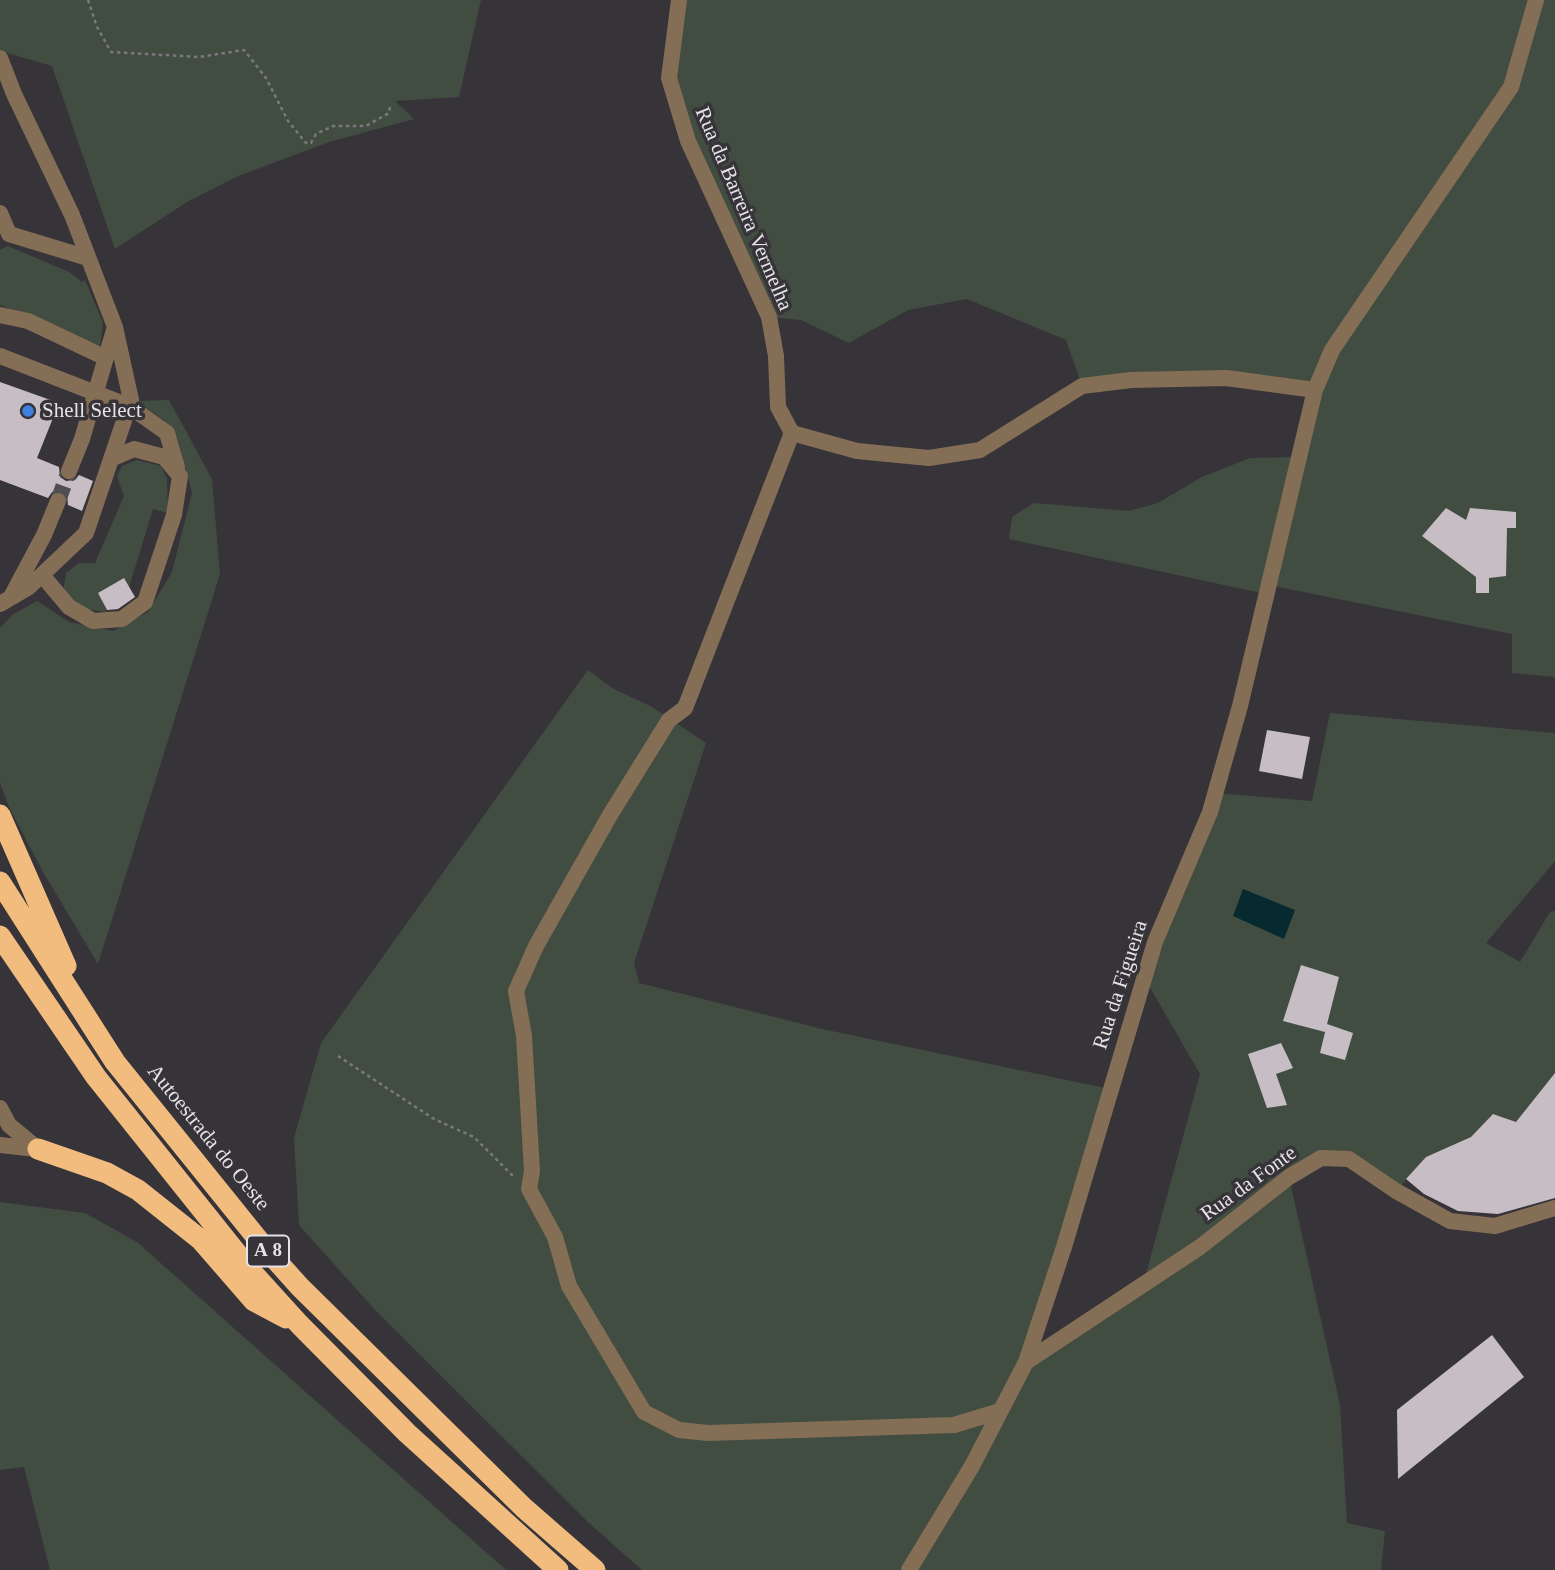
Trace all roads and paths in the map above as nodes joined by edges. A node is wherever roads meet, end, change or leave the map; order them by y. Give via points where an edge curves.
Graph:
1 (88, 0) edge
2 (679, 0) edge
3 (1536, 0) edge
4 (0, 58) edge
5 (390, 107) dead end
6 (0, 213) edge
7 (88, 258) junction
8 (0, 315) edge
9 (115, 327) junction
10 (0, 356) edge
11 (106, 358) junction
12 (1315, 390) junction
13 (95, 393) junction
14 (129, 406) junction
15 (792, 433) junction
16 (111, 458) junction
17 (69, 471) tunnel mouth
18 (180, 476) junction
19 (58, 501) tunnel mouth
20 (42, 575) junction
21 (6, 601) edge
22 (0, 815) edge
23 (0, 882) edge
24 (0, 936) edge
25 (92, 1026) junction
26 (338, 1056) dead end
27 (0, 1108) edge
28 (0, 1144) edge
29 (38, 1150) junction
30 (529, 1189) junction
31 (1555, 1208) edge
32 (299, 1324) junction
33 (1026, 1362) junction
34 (1000, 1411) junction
35 (558, 1570) edge
36 (595, 1570) edge
37 (909, 1570) edge

1 - 5 path via 111,52 199,57 244,50 306,143 333,126 366,126 389,113
2 - 15 street, Rua da Barreira Vermelha via 669,78 688,141 769,317 778,407
3 - 12 street, Rua da Figueira via 1511,87 1332,350
4 - 7 street
6 - 7 street via 9,234
7 - 9 street
8 - 11 street via 28,321
9 - 11 street
9 - 14 street
10 - 13 street
11 - 13 street
12 - 15 street via 1226,378 1083,386 980,450 929,458 857,451
12 - 33 street, Rua da Figueira via 1240,706 1210,811 1155,942
13 - 14 street
13 - 17 street
14 - 16 street
14 - 18 street via 167,433
15 - 30 street via 685,708 670,720 610,815 536,946 516,991 524,1036 532,1171
16 - 18 street via 134,449 164,457
16 - 20 street via 86,533
18 - 20 street via 174,515 145,602 122,619 93,621 69,607
19 - 21 street
20 - 21 street
22 - 25 highway
23 - 25 highway, Autoestrada do Oeste / A 8
24 - 32 highway, A 8 via 139,1134
25 - 36 highway, Autoestrada do Oeste / A 8 via 115,1062 300,1287 524,1508
26 - 30 path via 434,1119 474,1137
27 - 29 street via 9,1125
28 - 29 street
29 - 32 highway via 138,1190 201,1240 254,1301
30 - 34 street via 555,1237 569,1286 644,1412 679,1430 708,1433 954,1425
31 - 33 street, Rua da Fonte via 1495,1226 1450,1221 1349,1159 1321,1158 1289,1177 1200,1247
32 - 35 highway, A 8 via 407,1433
33 - 34 street, Rua da Figueira
34 - 37 street, Rua da Figueira

